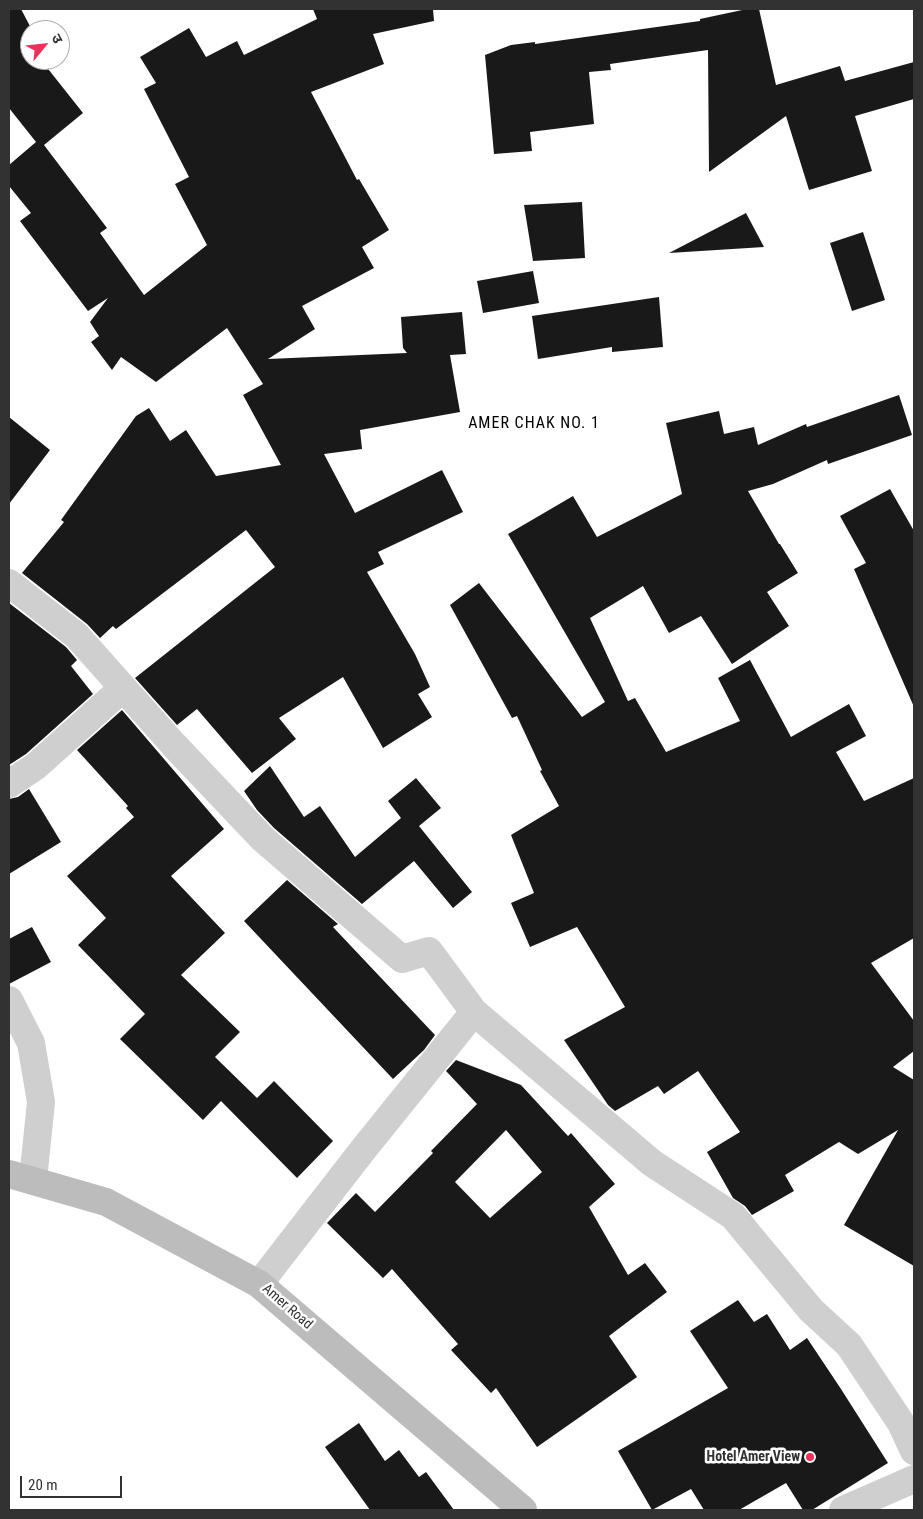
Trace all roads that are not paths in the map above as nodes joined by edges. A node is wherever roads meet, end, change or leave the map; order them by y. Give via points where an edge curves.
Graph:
1 (9, 583) edge
2 (123, 688) junction
3 (9, 784) edge
4 (9, 1000) edge
5 (474, 1012) junction
6 (21, 1177) edge
7 (259, 1284) junction
8 (914, 1451) edge
9 (914, 1479) edge
10 (523, 1510) edge
11 (843, 1510) edge

1 - 2 street via 77,636
2 - 3 street via 36,766
2 - 5 street via 263,839 402,959 429,951
4 - 6 street via 31,1043 41,1102
5 - 7 street
5 - 8 street via 652,1163 733,1216 811,1310 849,1346 901,1423
6 - 7 main road, Amer Road via 106,1202
7 - 10 main road, Amer Road
9 - 11 street

